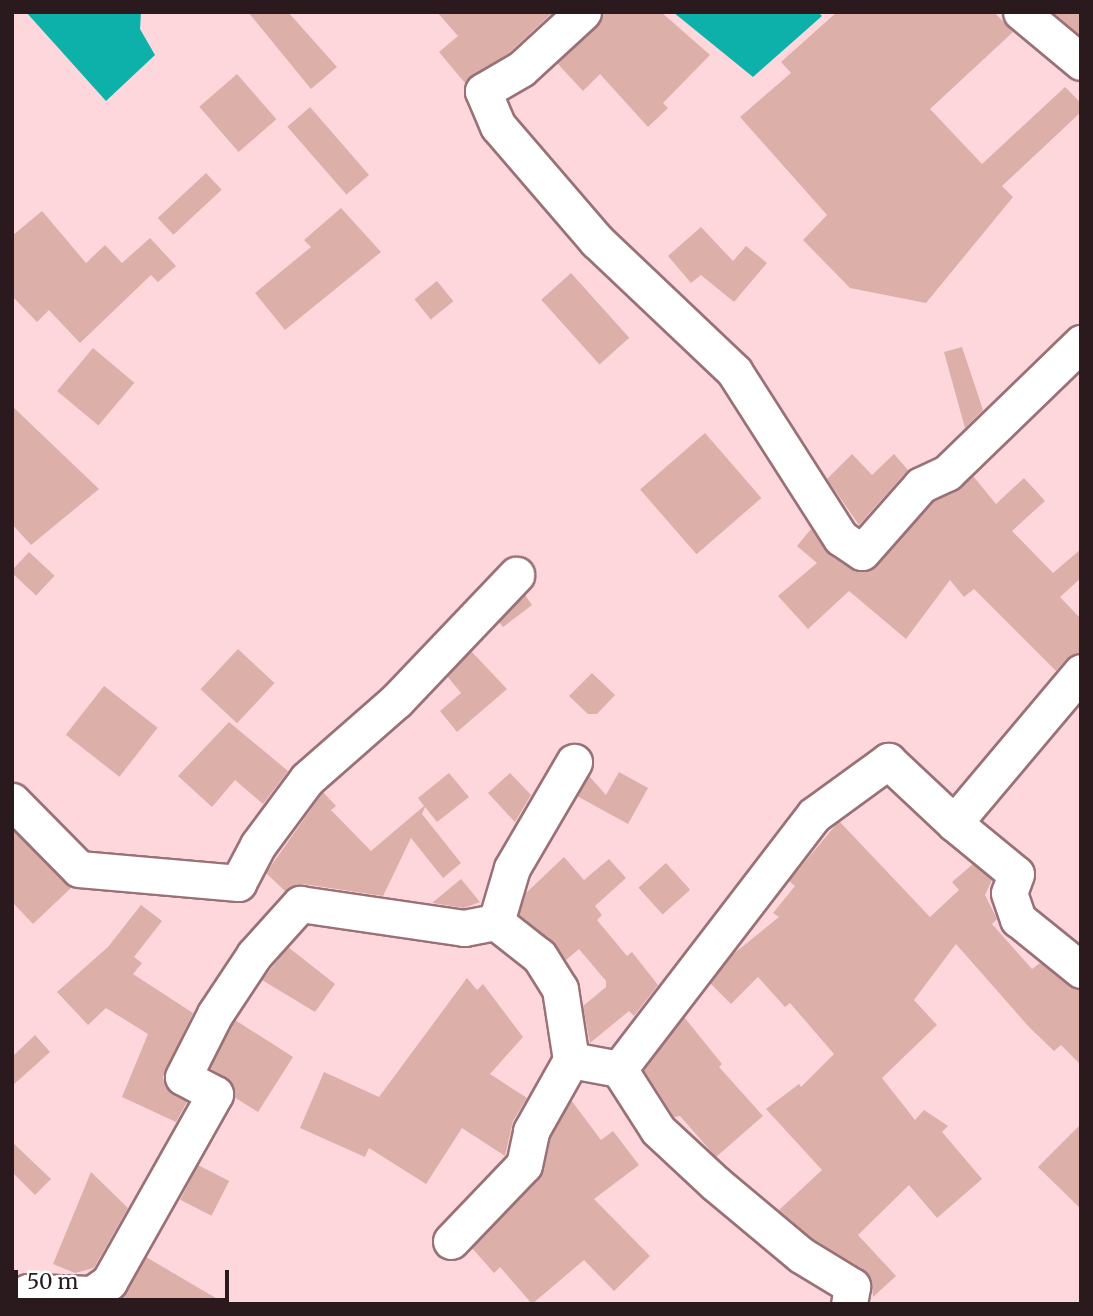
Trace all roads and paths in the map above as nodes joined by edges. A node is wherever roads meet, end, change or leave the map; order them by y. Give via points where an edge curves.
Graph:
1 (583, 12) edge
2 (1021, 12) edge
3 (1081, 62) edge
4 (1081, 343) edge
5 (516, 575) dead end
6 (1081, 673) edge
7 (574, 762) dead end
8 (12, 801) edge
9 (954, 822) junction
10 (496, 922) junction
11 (1081, 970) edge
12 (571, 1059) junction
13 (619, 1069) junction
14 (451, 1241) dead end
15 (16, 1304) edge
16 (849, 1304) edge

1 - 4 street via 521,69 484,91 498,126 597,241 734,371 841,538 862,552 921,485 947,473
2 - 3 street
5 - 8 street via 397,700 307,779 258,845 238,883 79,869
6 - 9 street
7 - 10 street via 512,868
9 - 11 street via 1016,874 1009,893 1018,919
9 - 13 street via 888,761 814,815
10 - 12 street via 539,956 560,989
10 - 15 street via 464,928 300,904 254,956 215,1014 183,1077 215,1094 109,1282 92,1294 28,1292
12 - 13 street
12 - 14 street via 531,1131 524,1165
13 - 16 street via 658,1130 801,1255 852,1286

